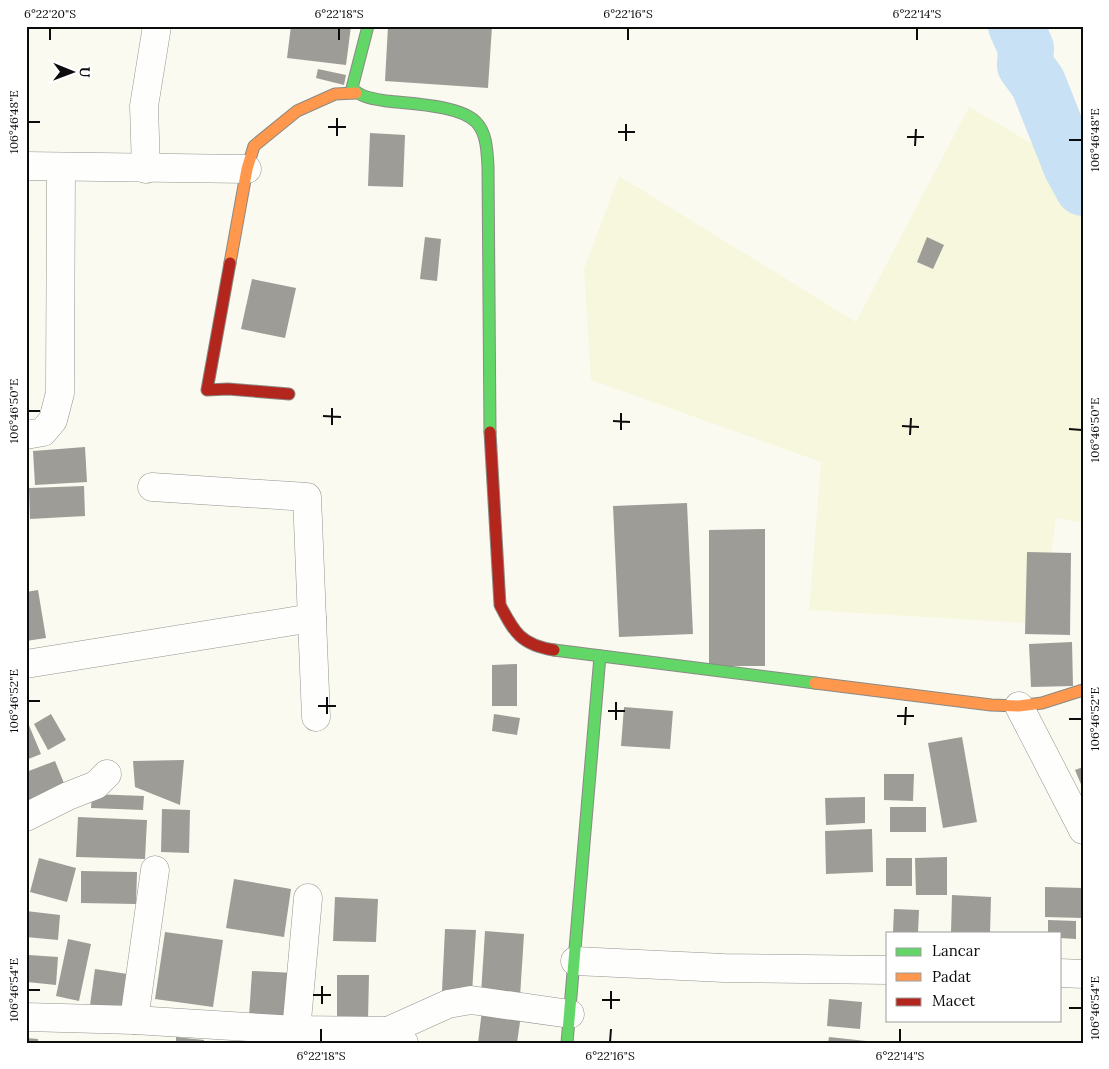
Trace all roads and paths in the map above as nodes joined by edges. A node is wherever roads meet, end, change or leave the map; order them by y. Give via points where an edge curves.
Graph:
1 (157, 26) edge
2 (368, 26) edge
3 (356, 93) junction
4 (26, 166) edge
5 (61, 167) junction
6 (146, 169) junction
7 (247, 169) junction
8 (289, 394) dead end
9 (26, 435) edge
10 (152, 487) dead end
11 (312, 618) junction
12 (600, 656) junction
13 (26, 664) edge
14 (1083, 690) edge
15 (1019, 706) junction
16 (316, 718) dead end
17 (107, 774) dead end
18 (27, 822) edge
19 (1083, 830) edge
20 (155, 870) dead end
21 (308, 898) dead end
22 (576, 961) junction
23 (886, 970) edge
24 (1062, 973) edge
25 (1083, 974) edge
26 (570, 1014) junction
27 (26, 1017) edge
28 (134, 1020) junction
29 (296, 1036) edge
30 (396, 1037) edge
31 (567, 1043) edge

1 - 6 street via 144,106
2 - 3 street via 352,88
3 - 7 street via 335,94 297,111 254,146
3 - 12 street via 469,115 477,122 486,141 489,420 500,604 510,627 527,643
4 - 5 street
5 - 6 street
5 - 9 street via 60,393 53,420 43,432
6 - 7 street
7 - 8 street via 207,390
10 - 11 street via 307,497
11 - 13 street
11 - 16 street
12 - 15 street
12 - 22 street
14 - 15 street
15 - 19 street
17 - 18 street via 96,785 68,796
20 - 28 street
21 - 29 street
22 - 23 street via 724,968
22 - 26 street
24 - 25 street
26 - 30 street via 471,1000 448,1004
26 - 31 street
27 - 28 street
28 - 29 street
29 - 30 street

